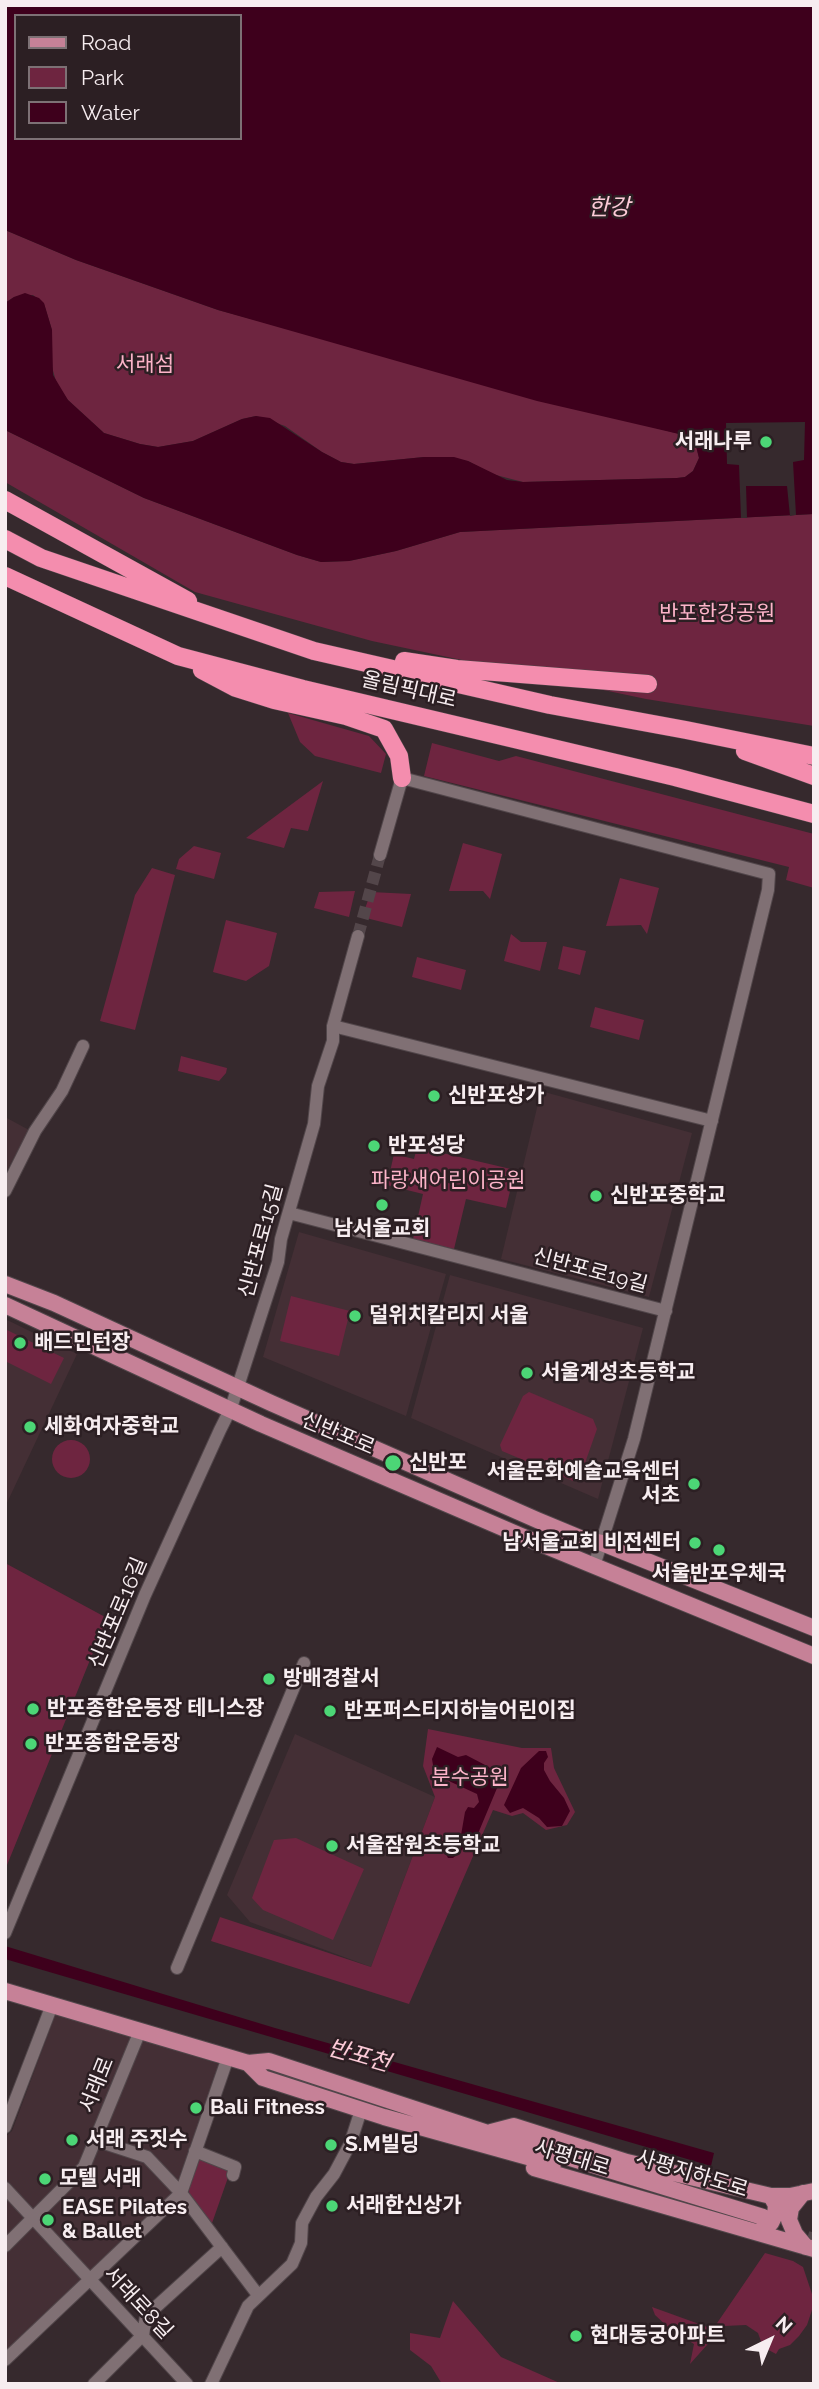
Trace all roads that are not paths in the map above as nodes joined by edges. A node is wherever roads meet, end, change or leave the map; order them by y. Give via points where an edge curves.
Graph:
1 (5, 500) edge
2 (5, 539) edge
3 (5, 576) edge
4 (5, 590) edge
5 (79, 611) junction
6 (218, 619) junction
7 (301, 647) junction
8 (178, 656) junction
9 (648, 684) dead end
10 (687, 730) junction
11 (814, 756) edge
12 (814, 776) edge
13 (402, 778) junction
14 (814, 814) edge
15 (380, 855) tunnel mouth
16 (358, 936) tunnel mouth
17 (333, 1026) junction
18 (83, 1046) dead end
19 (712, 1121) junction
20 (5, 1191) edge
21 (289, 1213) junction
22 (5, 1284) edge
23 (5, 1305) edge
24 (666, 1311) junction
25 (238, 1387) junction
26 (232, 1408) junction
27 (602, 1543) junction
28 (594, 1566) junction
29 (814, 1628) edge
30 (814, 1656) edge
31 (304, 1663) dead end
32 (5, 1933) edge
33 (177, 1968) dead end
34 (5, 1991) edge
35 (52, 2005) junction
36 (140, 2031) junction
37 (228, 2057) junction
38 (248, 2063) junction
39 (361, 2110) junction
40 (5, 2127) edge
41 (488, 2133) junction
42 (95, 2140) junction
43 (195, 2151) junction
44 (233, 2175) dead end
45 (5, 2188) edge
46 (808, 2192) edge
47 (181, 2193) junction
48 (771, 2196) junction
49 (33, 2218) junction
50 (758, 2225) junction
51 (5, 2246) edge
52 (222, 2247) junction
53 (810, 2248) edge
54 (90, 2280) junction
55 (258, 2295) junction
56 (143, 2335) junction
57 (5, 2360) edge
58 (94, 2384) edge
59 (187, 2384) edge
60 (211, 2384) edge

1 - 6 highway
2 - 6 highway, 올림픽대로 via 41,558
3 - 5 highway, 올림픽대로
4 - 5 highway
5 - 8 highway, 올림픽대로
6 - 7 highway, 올림픽대로
7 - 9 highway via 457,669
7 - 10 highway, 올림픽대로 via 550,705
8 - 13 highway via 236,688 384,729 399,756
8 - 14 highway, 올림픽대로
10 - 11 highway, 올림픽대로
10 - 12 highway
13 - 15 street
13 - 19 street via 769,874
16 - 17 street, 신반포로15길
17 - 19 street
17 - 21 street, 신반포로15길 via 314,1124
18 - 20 street
19 - 24 street
21 - 24 street, 신반포로19길
21 - 25 street, 신반포로15길
22 - 25 main road, 신반포로
23 - 26 main road, 신반포로
24 - 27 street, 신반포로19길
25 - 26 street, 신반포로16길
25 - 27 main road, 신반포로 via 537,1520
26 - 28 main road, 신반포로
26 - 32 street, 신반포로16길 via 145,1595
27 - 28 street, 신반포로19길
27 - 29 main road, 신반포로
28 - 30 main road, 신반포로
31 - 33 street
34 - 35 main road, 사평대로
35 - 36 main road, 사평대로
35 - 40 street
36 - 37 main road, 사평대로
36 - 42 street, 서래로
37 - 38 main road, 사평대로
37 - 43 street
38 - 39 main road, 사평대로 via 263,2078
38 - 41 main road, 사평대로 via 269,2061
39 - 50 main road, 사평대로 via 507,2150 519,2164
39 - 55 street via 350,2144 302,2222 301,2243 292,2264
41 - 48 main road via 514,2126 627,2162
41 - 50 main road, 사평지하도로
42 - 47 street via 147,2157
42 - 49 street, 서래로 via 84,2167
43 - 44 street via 235,2167
43 - 47 street
45 - 49 street, 서래로8길
46 - 48 main road
46 - 53 main road via 791,2208 789,2220 795,2234
47 - 52 street
47 - 54 street
48 - 50 main road via 776,2204 771,2223 762,2230
49 - 51 street, 서래로
49 - 54 street, 서래로8길
50 - 53 main road, 사평대로
52 - 55 street
52 - 56 street via 146,2316
54 - 56 street, 서래로8길
54 - 57 street
55 - 60 street via 248,2306
56 - 58 street
56 - 59 street, 서래로8길

